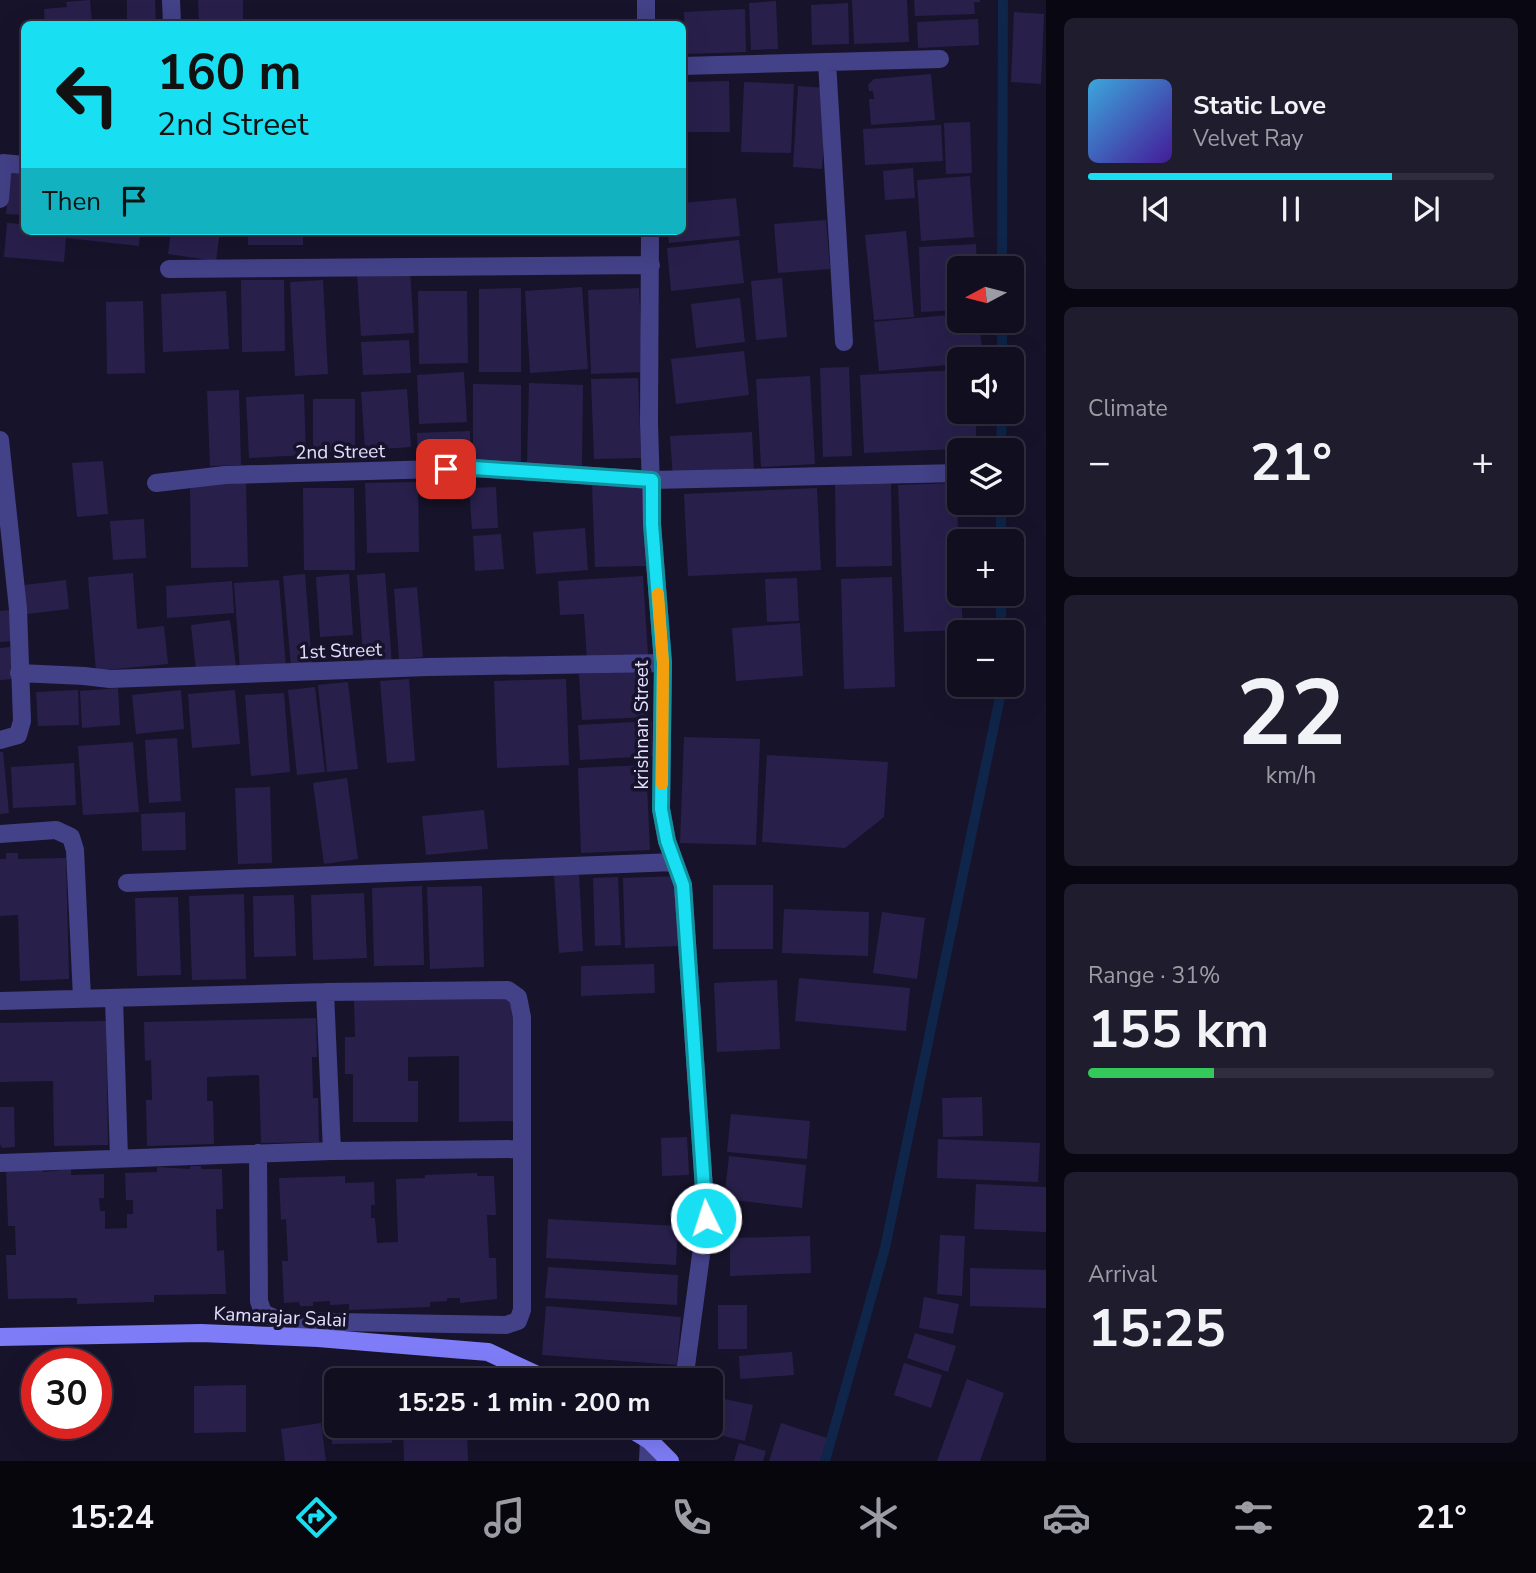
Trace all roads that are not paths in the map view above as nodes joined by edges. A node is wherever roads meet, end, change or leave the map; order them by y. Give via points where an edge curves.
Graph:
1 (171, 0) edge
2 (646, 0) edge
3 (172, 21) edge
4 (646, 21) edge
5 (940, 59) dead end
6 (827, 62) junction
7 (686, 66) edge
8 (1, 163) edge
9 (21, 165) edge
10 (0, 199) edge
11 (650, 235) edge
12 (651, 265) junction
13 (169, 269) dead end
14 (844, 342) dead end
15 (0, 440) edge
16 (947, 473) edge
17 (652, 480) junction
18 (156, 482) dead end
19 (663, 663) junction
20 (19, 673) junction
21 (0, 740) edge
22 (0, 834) edge
23 (675, 862) junction
24 (127, 883) dead end
25 (325, 992) junction
26 (82, 998) junction
27 (114, 998) junction
28 (0, 1001) edge
29 (521, 1149) junction
30 (332, 1151) junction
31 (258, 1153) junction
32 (119, 1158) junction
33 (0, 1163) edge
34 (0, 1337) edge
35 (522, 1368) edge
36 (686, 1368) edge
37 (652, 1438) edge
38 (656, 1438) edge
39 (648, 1461) edge
40 (670, 1461) edge

1 - 3 street
2 - 4 street
5 - 6 street
6 - 7 street
6 - 14 street
8 - 9 street
8 - 10 street
11 - 12 street, krishnan Street
12 - 13 street
12 - 17 street, krishnan Street
15 - 20 street via 18,609
16 - 17 street, 2nd Street
17 - 18 street, 2nd Street via 474,468 225,475
17 - 19 street, krishnan Street
19 - 20 street, 1st Street via 110,679
19 - 23 street, krishnan Street via 661,809
20 - 21 street via 22,721 18,735
22 - 26 street via 56,830 71,837
23 - 24 street
23 - 36 street, krishnan Street via 683,885 706,1218
25 - 27 street
25 - 29 street via 508,990 517,997 522,1017
25 - 30 street
26 - 27 street
26 - 28 street
27 - 32 street
29 - 30 street
29 - 31 street via 522,1310 518,1321 506,1325 281,1321 263,1313 259,1301
30 - 31 street
31 - 32 street
32 - 33 street
34 - 35 street, Kamarajar Salai via 257,1334 488,1352
37 - 39 street
38 - 40 street

